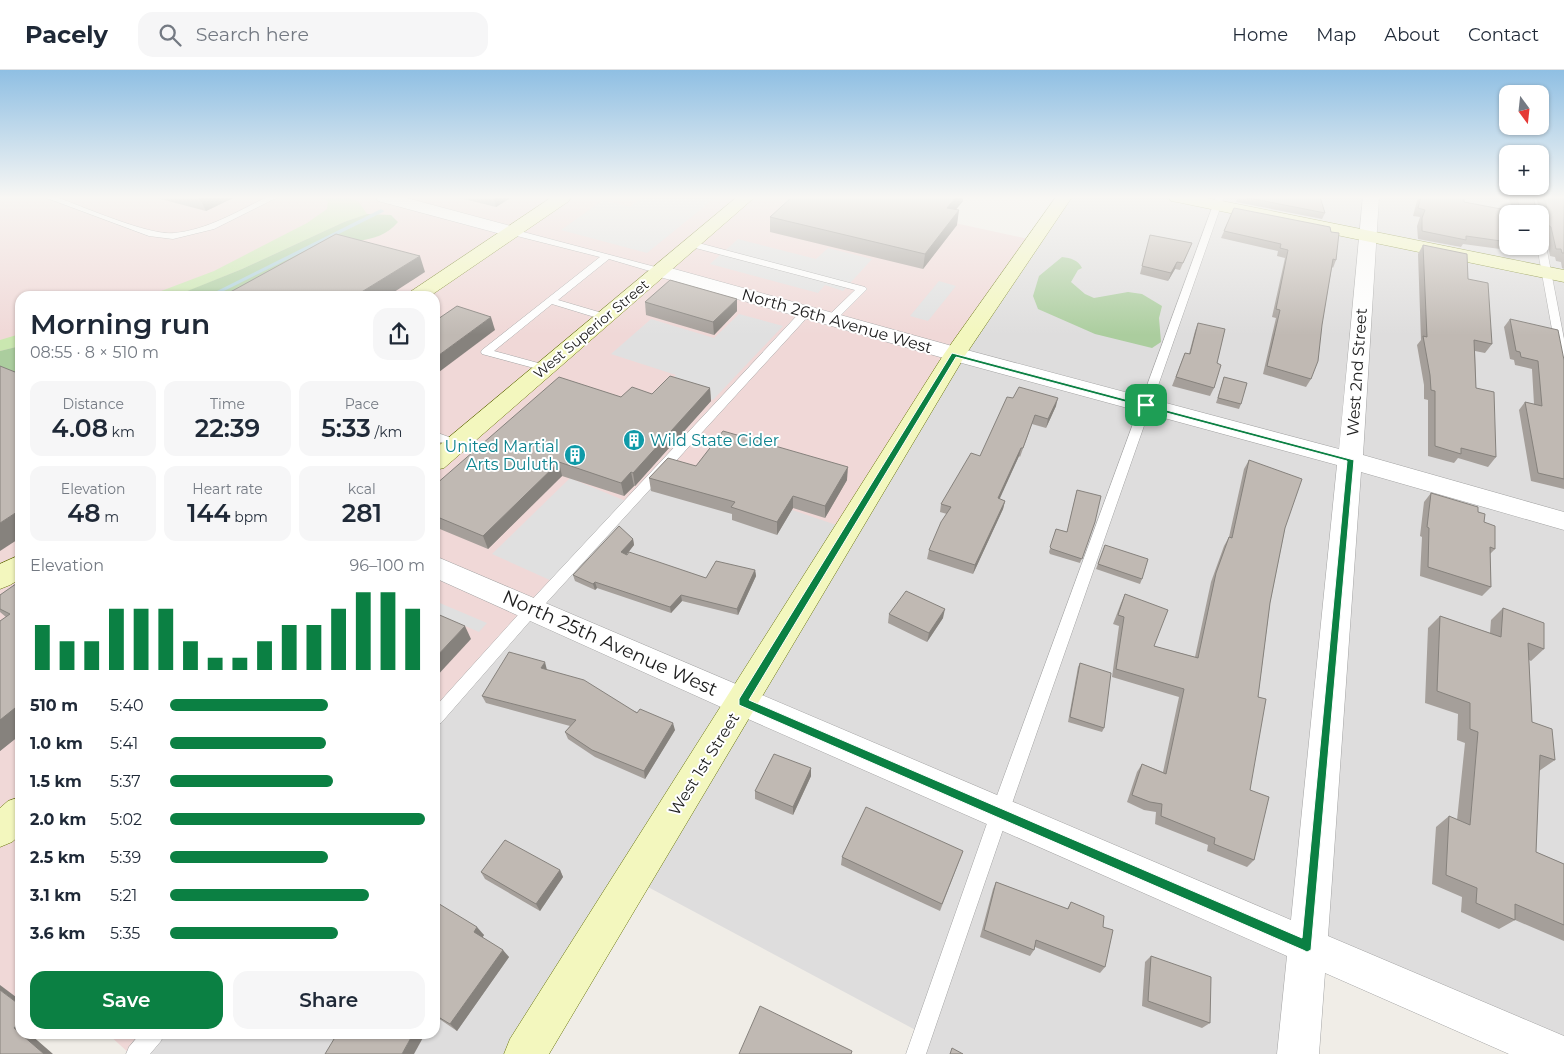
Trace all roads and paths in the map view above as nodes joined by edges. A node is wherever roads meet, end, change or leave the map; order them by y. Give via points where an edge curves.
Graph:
1 (496, 243) edge
2 (555, 243) edge
3 (1032, 243) edge
4 (1203, 243) edge
5 (1367, 243) edge
6 (1406, 243) edge
7 (691, 244) joint
8 (1548, 255) edge
9 (607, 256) junction
10 (660, 270) junction
11 (1556, 274) edge
12 (424, 291) edge
13 (552, 301) junction
14 (807, 311) junction
15 (605, 317) junction
16 (831, 319) junction
17 (955, 354) junction
18 (545, 368) junction
19 (1564, 368) edge
20 (1146, 405) junction
21 (440, 438) edge
22 (456, 444) junction
23 (440, 458) edge
24 (1350, 460) junction
25 (1564, 521) edge
26 (15, 568) edge
27 (440, 568) edge
28 (0, 578) edge
29 (532, 609) junction
30 (742, 702) junction
31 (440, 712) edge
32 (1000, 812) junction
33 (15, 817) edge
34 (0, 830) edge
35 (1307, 946) junction
36 (150, 1039) edge
37 (136, 1054) edge
38 (525, 1054) edge
39 (916, 1054) edge
40 (1298, 1054) edge
41 (1557, 1054) edge

1 - 12 street
2 - 9 lane
3 - 17 street, West 1st Street
4 - 20 lane
5 - 24 street, West 2nd Street
6 - 11 street
7 - 10 street, West Superior Street
7 - 16 lane via 862,288
8 - 11 lane
9 - 10 lane
9 - 13 lane
10 - 14 street, North 26th Avenue West
10 - 15 street, West Superior Street
11 - 19 lane
13 - 15 lane
13 - 18 lane via 486,352
14 - 16 street, North 26th Avenue West
14 - 29 lane
15 - 18 street, West Superior Street
16 - 17 street, North 26th Avenue West
17 - 20 street, North 26th Avenue West
17 - 30 street, West 1st Street
18 - 22 street, West Superior Street
20 - 24 street, North 26th Avenue West
20 - 32 lane
21 - 22 lane
22 - 23 street, West Superior Street
24 - 25 street, North 26th Avenue West
24 - 35 street, West 2nd Street
26 - 28 street
27 - 29 street, North 25th Avenue West
29 - 30 street, North 25th Avenue West
29 - 31 lane
30 - 32 street, North 25th Avenue West
30 - 38 street, West 1st Street
32 - 35 street, North 25th Avenue West
32 - 39 lane
33 - 34 street
35 - 40 street, West 2nd Street
35 - 41 street, North 25th Avenue West
36 - 37 lane

